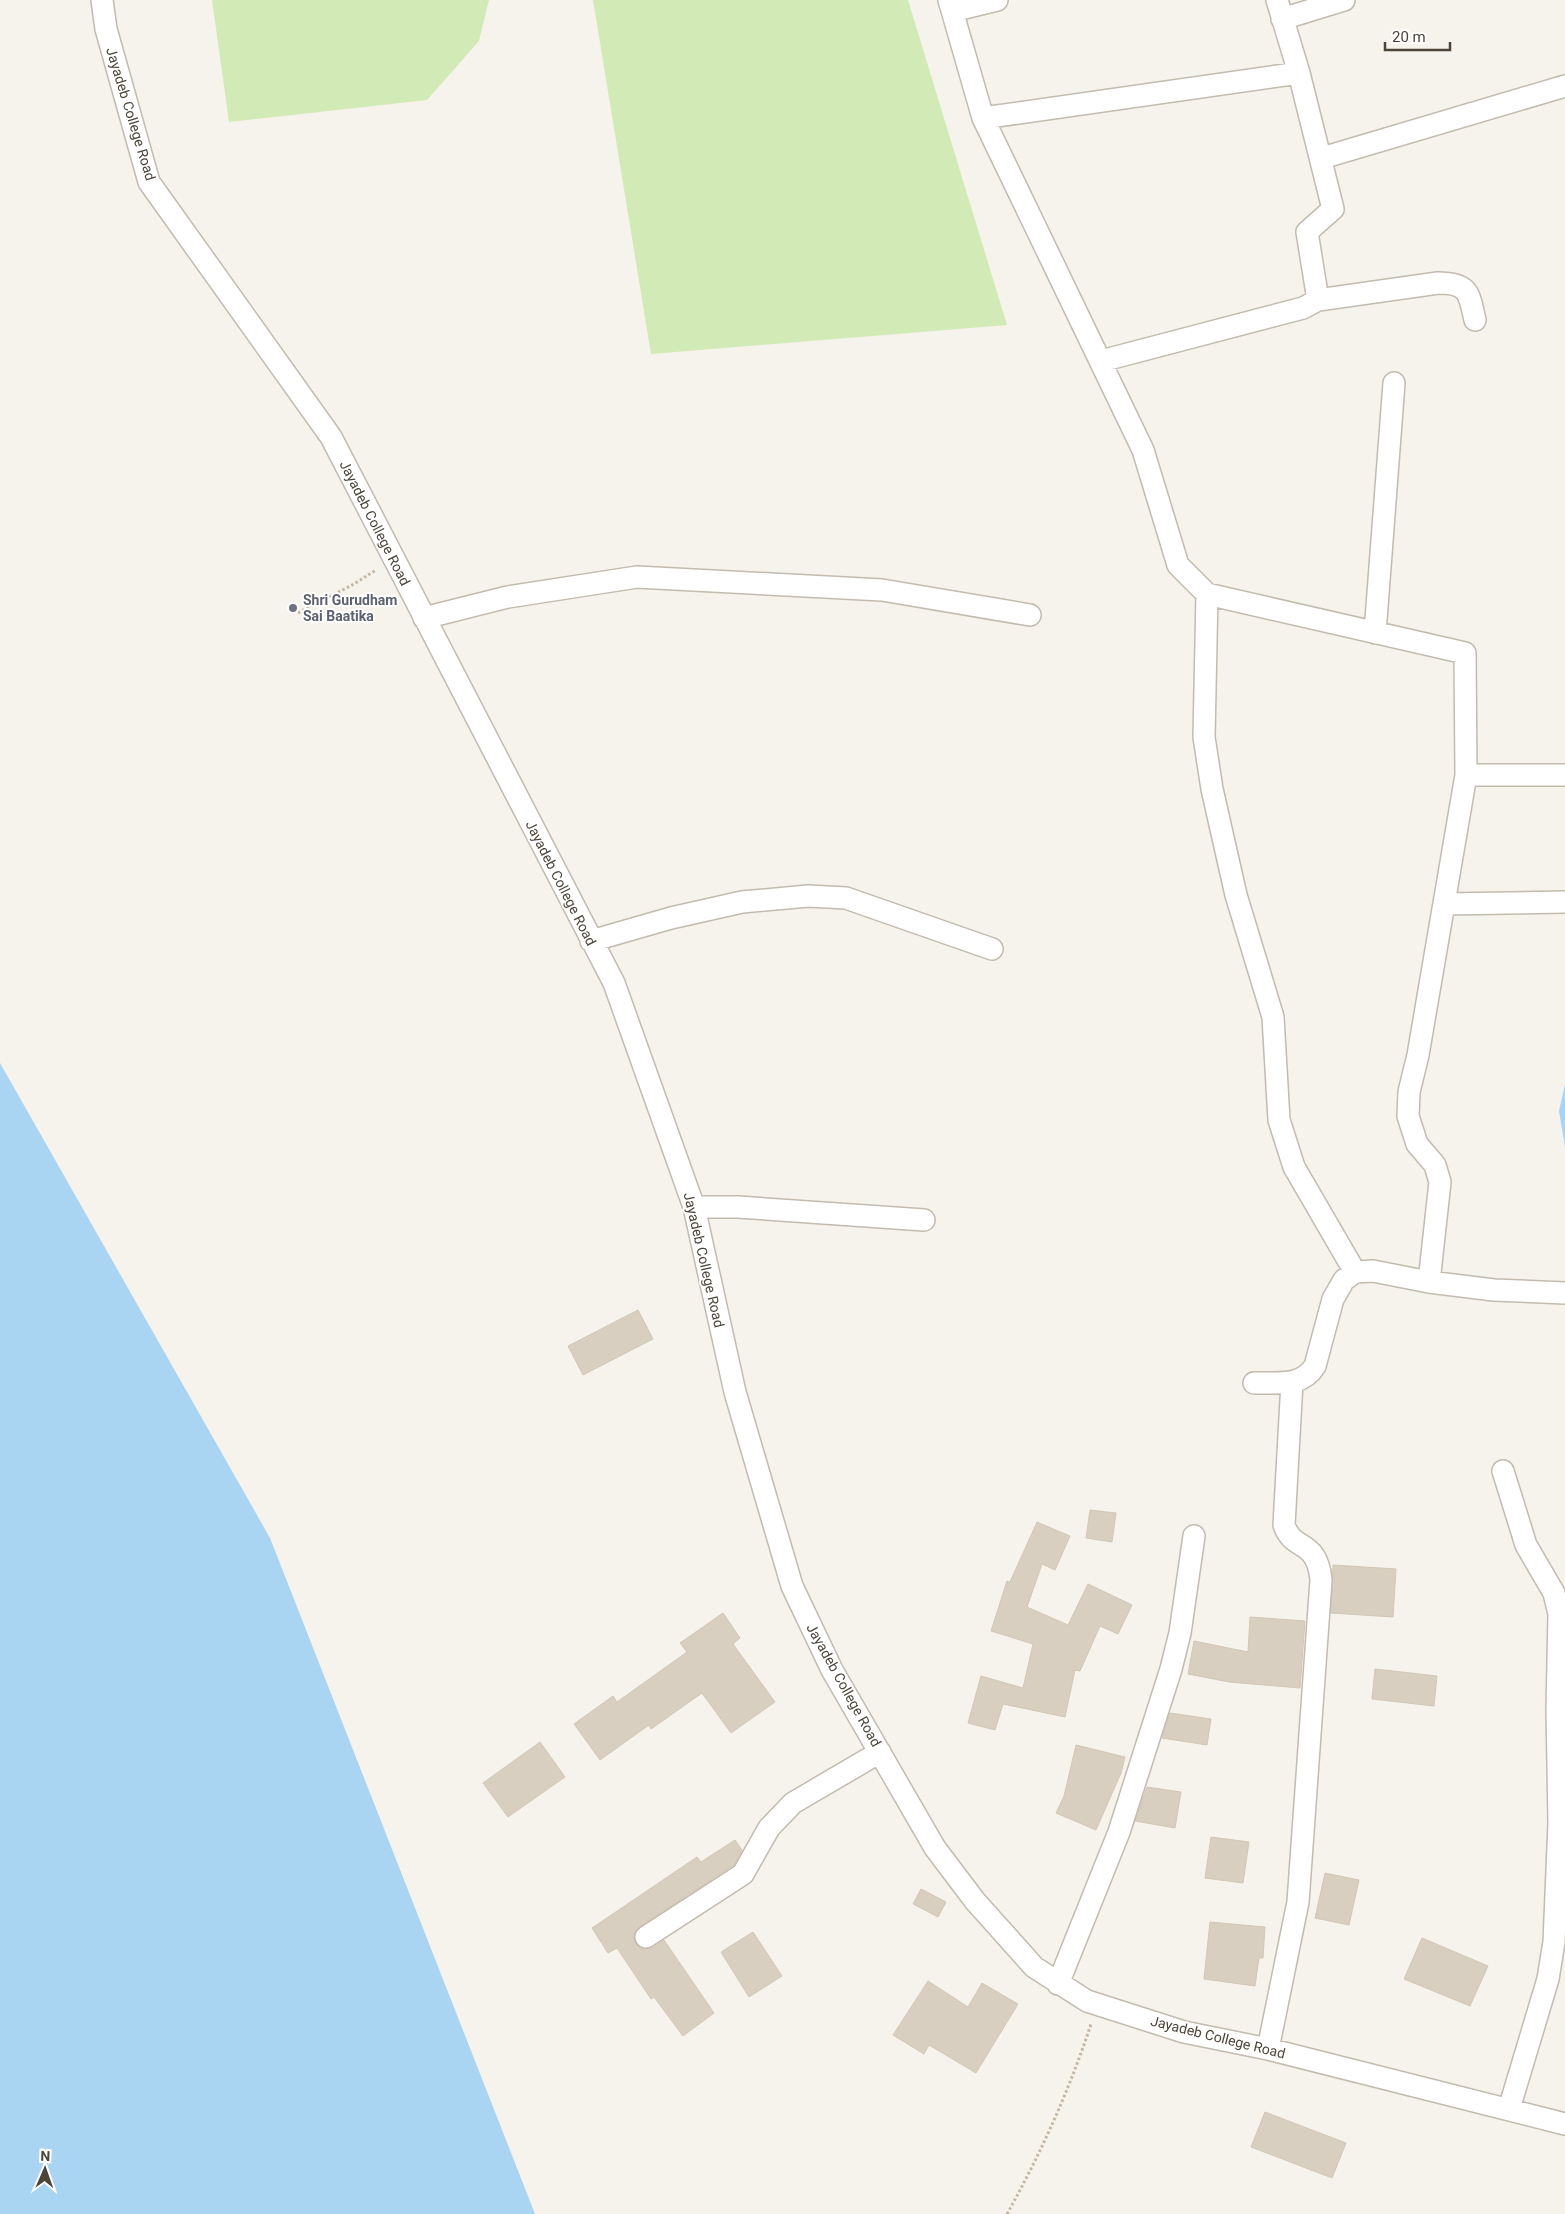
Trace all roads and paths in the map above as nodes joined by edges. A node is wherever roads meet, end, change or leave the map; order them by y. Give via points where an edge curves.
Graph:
1 (102, 0) edge
2 (997, 0) edge
3 (1344, 0) edge
4 (951, 6) edge
5 (1280, 10) edge
6 (1299, 73) junction
7 (1565, 86) edge
8 (982, 118) junction
9 (1322, 158) junction
10 (1318, 300) junction
11 (1475, 320) dead end
12 (1101, 361) junction
13 (1394, 383) dead end
14 (393, 558) junction
15 (1207, 594) junction
16 (298, 613) dead end
17 (1030, 615) dead end
18 (424, 618) junction
19 (1376, 632) junction
20 (1466, 774) junction
21 (1565, 775) edge
22 (1565, 902) edge
23 (1444, 904) junction
24 (591, 940) junction
25 (992, 949) dead end
26 (694, 1207) junction
27 (924, 1220) dead end
28 (1355, 1272) junction
29 (1429, 1282) junction
30 (1565, 1293) edge
31 (1292, 1382) junction
32 (1254, 1383) dead end
33 (1503, 1471) dead end
34 (1194, 1536) dead end
35 (880, 1752) junction
36 (646, 1937) dead end
37 (1058, 1984) junction
38 (1097, 2004) junction
39 (1268, 2049) junction
40 (1509, 2109) junction
41 (1565, 2124) edge
42 (1006, 2214) edge

1 - 14 street, Jayadeb College Road via 106,29 149,182 331,438
2 - 4 street
3 - 5 street
4 - 8 street
5 - 6 street
6 - 8 street
6 - 9 street
7 - 9 street
8 - 12 street
9 - 10 street via 1333,209 1307,232
10 - 11 street via 1454,283 1464,287 1469,295
10 - 12 street via 1303,308
12 - 15 street via 1144,450 1178,565
13 - 19 street
14 - 16 path via 354,584
14 - 18 street, Jayadeb College Road
15 - 19 street
15 - 28 street via 1204,737 1236,895 1273,1017 1280,1120 1294,1167
17 - 18 street via 882,590 637,577 508,597
18 - 24 street, Jayadeb College Road
19 - 20 street via 1465,653
20 - 21 street
20 - 23 street
22 - 23 street
23 - 29 street via 1409,1092 1408,1116 1417,1144 1435,1165 1440,1182
24 - 25 street via 742,902 808,896 846,898
24 - 26 street, Jayadeb College Road via 614,983
26 - 27 street
26 - 35 street, Jayadeb College Road via 735,1392 792,1586 832,1670
28 - 29 street via 1373,1271
28 - 31 street via 1344,1280 1333,1299 1315,1366 1309,1376
29 - 30 street via 1494,1290
31 - 32 street
31 - 39 street via 1284,1525 1291,1538 1316,1556 1322,1580 1298,1902
33 - 40 street via 1526,1545 1554,1593 1559,1614 1560,1823 1554,1942 1548,1979
34 - 37 street via 1172,1669 1119,1832
35 - 36 street via 793,1803 768,1828 743,1874
35 - 37 street, Jayadeb College Road via 935,1848 975,1901 1034,1967
37 - 38 street, Jayadeb College Road
38 - 39 street, Jayadeb College Road via 1184,2032
38 - 42 path via 1075,2072 1053,2125
39 - 40 street, Jayadeb College Road
40 - 41 street, Jayadeb College Road

